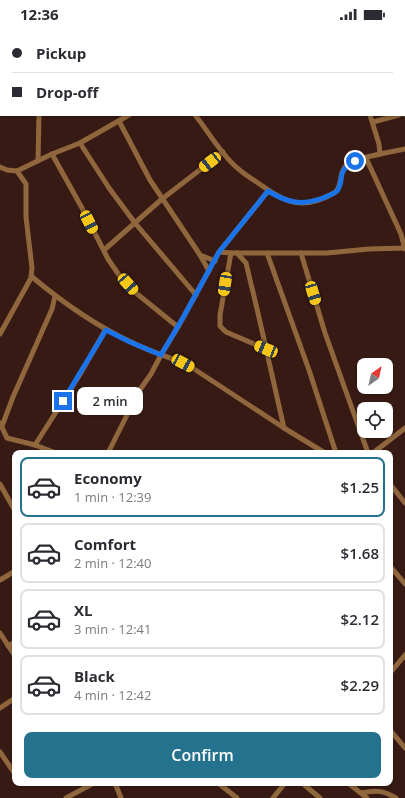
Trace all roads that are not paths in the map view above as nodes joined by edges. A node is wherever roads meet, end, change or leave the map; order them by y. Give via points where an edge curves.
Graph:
1 (39, 116) edge
2 (127, 116) edge
3 (196, 116) edge
4 (370, 116) edge
5 (395, 116) edge
6 (119, 121) junction
7 (373, 122) junction
8 (80, 143) junction
9 (405, 149) edge
10 (223, 152) junction
11 (52, 154) junction
12 (380, 154) junction
13 (366, 158) junction
14 (38, 161) junction
15 (0, 167) edge
16 (17, 171) junction
17 (268, 191) junction
18 (162, 199) junction
19 (135, 223) junction
20 (405, 249) edge
21 (104, 250) junction
22 (219, 252) junction
23 (231, 253) junction
24 (237, 253) junction
25 (252, 253) junction
26 (267, 253) junction
27 (301, 253) junction
28 (200, 255) junction
29 (215, 261) junction
30 (246, 263) junction
31 (209, 271) junction
32 (31, 276) junction
33 (196, 295) junction
34 (55, 296) junction
35 (178, 327) junction
36 (106, 330) junction
37 (0, 334) edge
38 (266, 349) junction
39 (161, 355) junction
40 (1, 424) edge
41 (284, 428) junction
42 (405, 428) edge
43 (0, 436) edge
44 (7, 438) junction
45 (35, 445) junction
46 (48, 450) edge
47 (110, 450) edge
48 (320, 450) edge
49 (335, 450) edge
50 (367, 450) edge
51 (377, 450) edge
52 (0, 484) edge
53 (393, 488) edge
54 (405, 504) edge
55 (12, 505) edge
56 (393, 570) edge
57 (12, 573) edge
58 (0, 580) edge
59 (405, 584) edge
60 (0, 633) edge
61 (12, 644) edge
62 (8, 646) junction
63 (12, 652) edge
64 (405, 655) edge
65 (393, 669) edge
66 (12, 700) edge
67 (1, 705) edge
68 (393, 734) edge
69 (405, 748) edge
70 (0, 752) edge
71 (12, 770) edge
72 (88, 786) edge
73 (116, 786) edge
74 (222, 786) edge
75 (283, 786) edge
76 (306, 786) edge
77 (352, 786) edge
78 (361, 794) junction
79 (278, 795) edge
80 (66, 798) edge
81 (121, 798) edge
82 (237, 798) edge
83 (273, 798) edge
84 (320, 798) edge
85 (367, 798) edge
86 (396, 798) edge

1 - 14 street
2 - 6 street
3 - 10 street
4 - 7 street
5 - 7 street
6 - 8 street
6 - 18 street
7 - 12 street
8 - 11 street
8 - 19 street
9 - 12 street
10 - 17 street via 234,165
10 - 18 street
11 - 14 street
11 - 21 street
12 - 13 street
13 - 17 street via 346,166 336,192 315,201 292,202
13 - 20 street via 401,234
14 - 16 street
15 - 16 street
16 - 32 street via 26,184
17 - 22 street
18 - 19 street
18 - 28 street
19 - 21 street
19 - 33 street
20 - 27 street
21 - 35 street via 119,275 136,293
22 - 23 street
22 - 29 street
23 - 24 street
23 - 38 street via 220,326 226,332
24 - 25 street
24 - 30 street
25 - 26 street
25 - 30 street
26 - 27 street
26 - 49 street
27 - 50 street via 325,333
28 - 29 street
28 - 31 street
29 - 31 street
30 - 38 street
31 - 33 street
32 - 34 street
32 - 37 street
33 - 35 street
34 - 36 street
34 - 40 street via 49,316
35 - 39 street
36 - 39 street
36 - 45 street
38 - 41 street
39 - 41 street via 190,367
39 - 47 street via 152,374 139,391
40 - 44 street
41 - 48 street
42 - 51 street
43 - 44 street
44 - 45 street
45 - 46 street
52 - 55 street
53 - 54 street
56 - 59 street
57 - 58 street
60 - 62 street
61 - 62 street
62 - 63 street
64 - 65 street
66 - 67 street
68 - 69 street
70 - 71 street
72 - 80 street
73 - 81 street
74 - 82 street
75 - 79 street
76 - 84 street
77 - 78 street
78 - 85 street
78 - 86 street via 373,790
79 - 83 street

